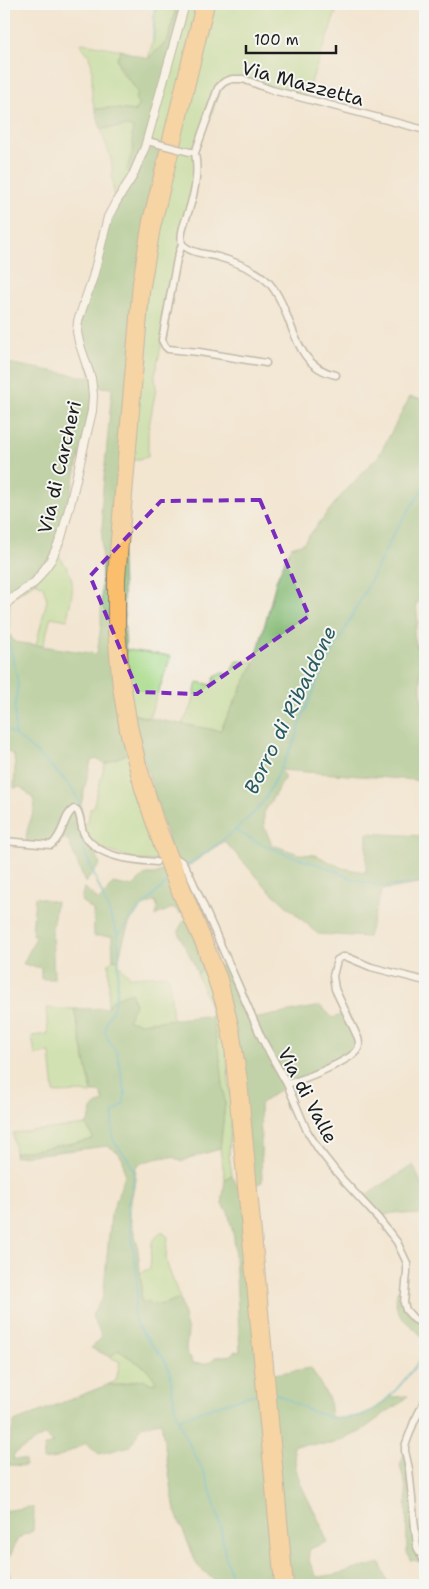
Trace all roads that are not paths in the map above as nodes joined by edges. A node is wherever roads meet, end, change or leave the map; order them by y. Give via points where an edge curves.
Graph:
1 (185, 4) edge
2 (201, 4) edge
3 (209, 4) edge
4 (425, 130) edge
5 (149, 142) junction
6 (193, 152) junction
7 (182, 244) junction
8 (266, 363) dead end
9 (336, 374) dead end
10 (4, 607) edge
11 (4, 841) edge
12 (156, 862) dead end
13 (183, 864) dead end
14 (425, 981) edge
15 (287, 1084) junction
16 (425, 1325) edge
17 (425, 1400) edge
18 (425, 1563) edge
19 (280, 1585) edge
20 (288, 1585) edge

1 - 5 street, Via di Carcheri
2 - 19 highway via 151,208 138,282 112,575 113,633 125,731 140,788 165,862 202,947 223,1010 230,1047
3 - 20 highway via 155,228 144,292 121,569 120,628 132,725 141,764 158,820 222,979 234,1029 242,1080
4 - 6 street, Via Mazzetta via 272,90 243,79 232,79 218,88
5 - 6 street, bridge
5 - 10 street, Via di Carcheri via 108,217 78,321 79,342 92,378 92,411 61,538 51,560 35,582
6 - 7 street via 198,164 182,231
7 - 8 street via 164,327 162,340 165,346
7 - 9 street via 191,250 250,269 265,279 277,292 305,357 320,369
11 - 12 street via 51,845 62,831 68,812 74,809 79,814 85,836 103,852
13 - 15 street, Via di Valle via 262,1040
14 - 15 street via 347,957 337,960 334,983 360,1043 358,1049 348,1059
15 - 16 street, Via di Valle via 307,1131 319,1150 397,1242 406,1263 406,1310
17 - 18 street via 405,1446 416,1547

